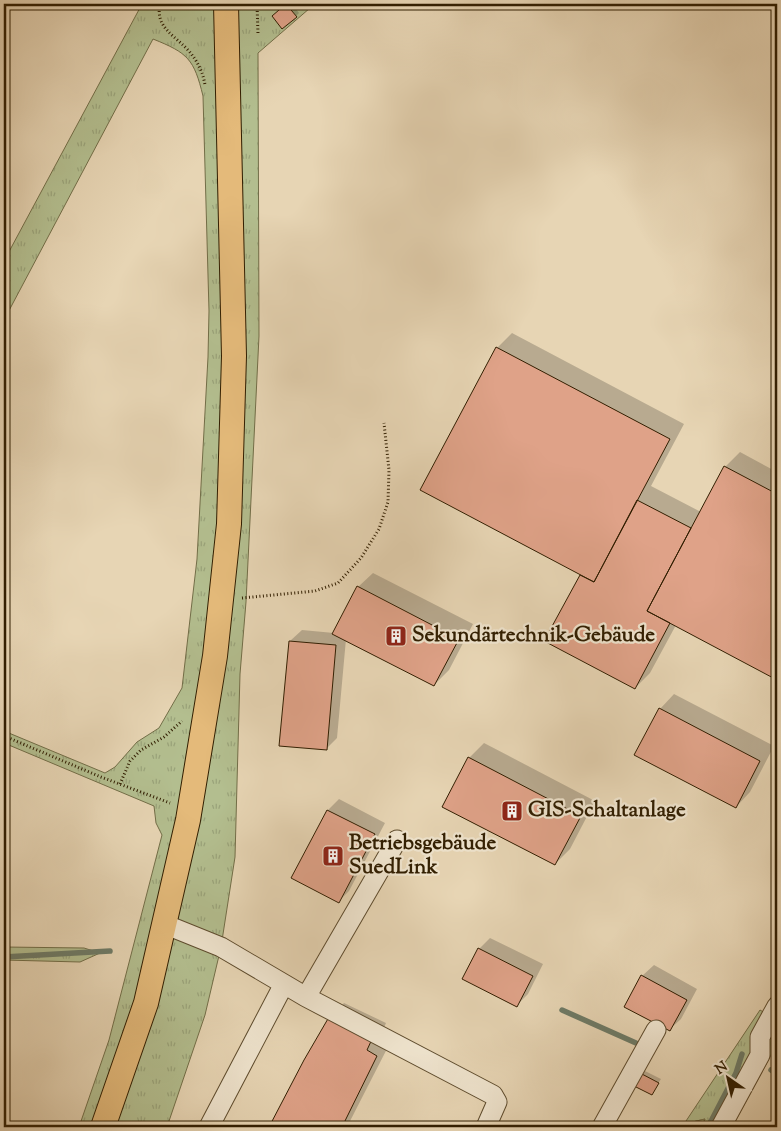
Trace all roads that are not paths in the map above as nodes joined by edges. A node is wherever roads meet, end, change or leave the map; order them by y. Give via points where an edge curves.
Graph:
1 (226, 4) edge
2 (396, 840) dead end
3 (164, 924) junction
4 (284, 984) junction
5 (306, 997) junction
6 (777, 1006) edge
7 (656, 1030) dead end
8 (103, 1127) edge
9 (209, 1127) edge
10 (486, 1127) edge
11 (602, 1127) edge
12 (721, 1127) edge

1 - 3 main road via 234,356 229,524 215,656 189,811
2 - 5 lane
3 - 4 lane via 221,947
3 - 8 main road via 146,1003
4 - 5 lane
4 - 9 lane
5 - 10 lane via 493,1095 497,1102
6 - 12 lane via 760,1037 760,1055
7 - 11 lane

